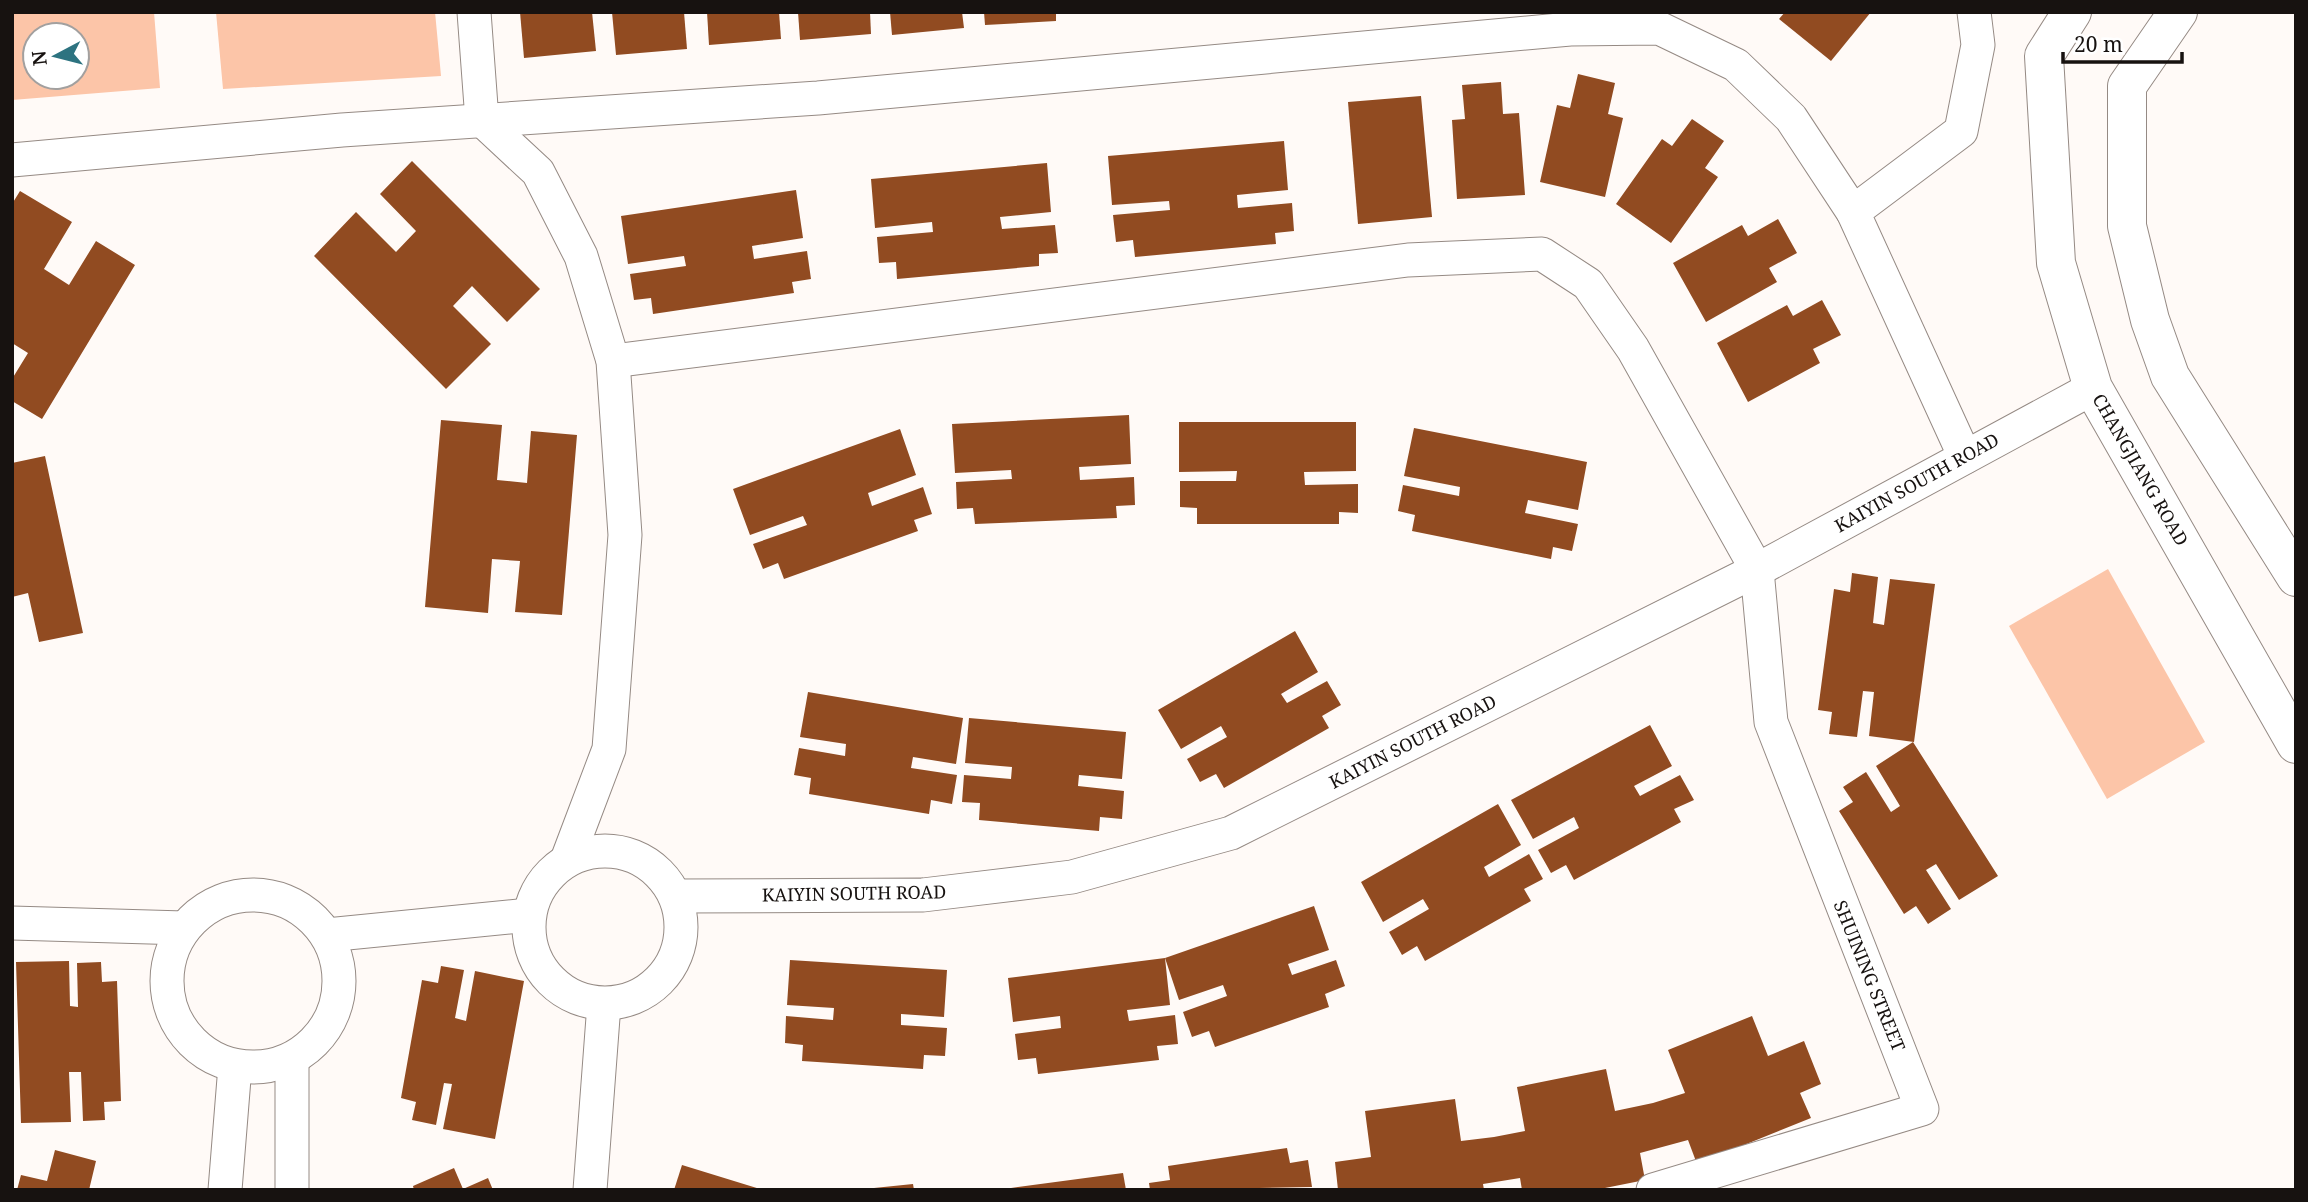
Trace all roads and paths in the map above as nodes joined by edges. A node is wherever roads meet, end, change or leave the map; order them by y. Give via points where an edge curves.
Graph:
1 (474, 12) edge
2 (1974, 12) edge
3 (2072, 12) edge
4 (2178, 12) edge
5 (482, 120) junction
6 (12, 160) edge
7 (1853, 212) junction
8 (614, 361) junction
9 (2093, 388) junction
10 (1965, 457) junction
11 (1757, 570) junction
12 (2296, 577) edge
13 (2296, 744) edge
14 (566, 860) junction
15 (675, 896) junction
16 (529, 915) junction
17 (12, 923) edge
18 (184, 928) junction
19 (327, 935) junction
20 (604, 1004) junction
21 (292, 1059) junction
22 (234, 1066) junction
23 (225, 1190) edge
24 (292, 1190) edge
25 (590, 1190) edge
26 (1653, 1190) edge

1 - 5 street
2 - 7 street via 1978,45 1961,131
3 - 9 main road, CHANGJIANG ROAD via 2044,56 2056,263
4 - 12 main road via 2127,86 2127,226 2150,320 2170,376
5 - 6 street
5 - 7 street via 818,98 1570,29 1659,28 1745,73 1791,118
5 - 8 street via 538,172 581,256
7 - 10 street
8 - 11 street via 1408,260 1542,254 1588,284 1633,349
8 - 14 street via 625,535 609,749
9 - 10 street, KAIYIN SOUTH ROAD
9 - 13 main road, CHANGJIANG ROAD
10 - 11 street, KAIYIN SOUTH ROAD
11 - 15 street, KAIYIN SOUTH ROAD via 1230,833 1072,877 923,895
11 - 26 street, SHUINING STREET via 1771,722 1922,1109
14 - 15 street via 595,850 620,851 643,859 662,874
14 - 16 street via 537,891
15 - 20 street via 681,931 670,968 653,987
16 - 19 street
16 - 20 street via 530,941 539,965 556,985 578,998
17 - 18 street
18 - 19 street via 217,902 257,894 285,900 309,914
18 - 22 street via 168,971 171,1010 186,1035 208,1055
19 - 21 street via 337,961 339,989 332,1017 316,1041
20 - 25 street
21 - 22 street via 264,1067
21 - 24 street
22 - 23 street

